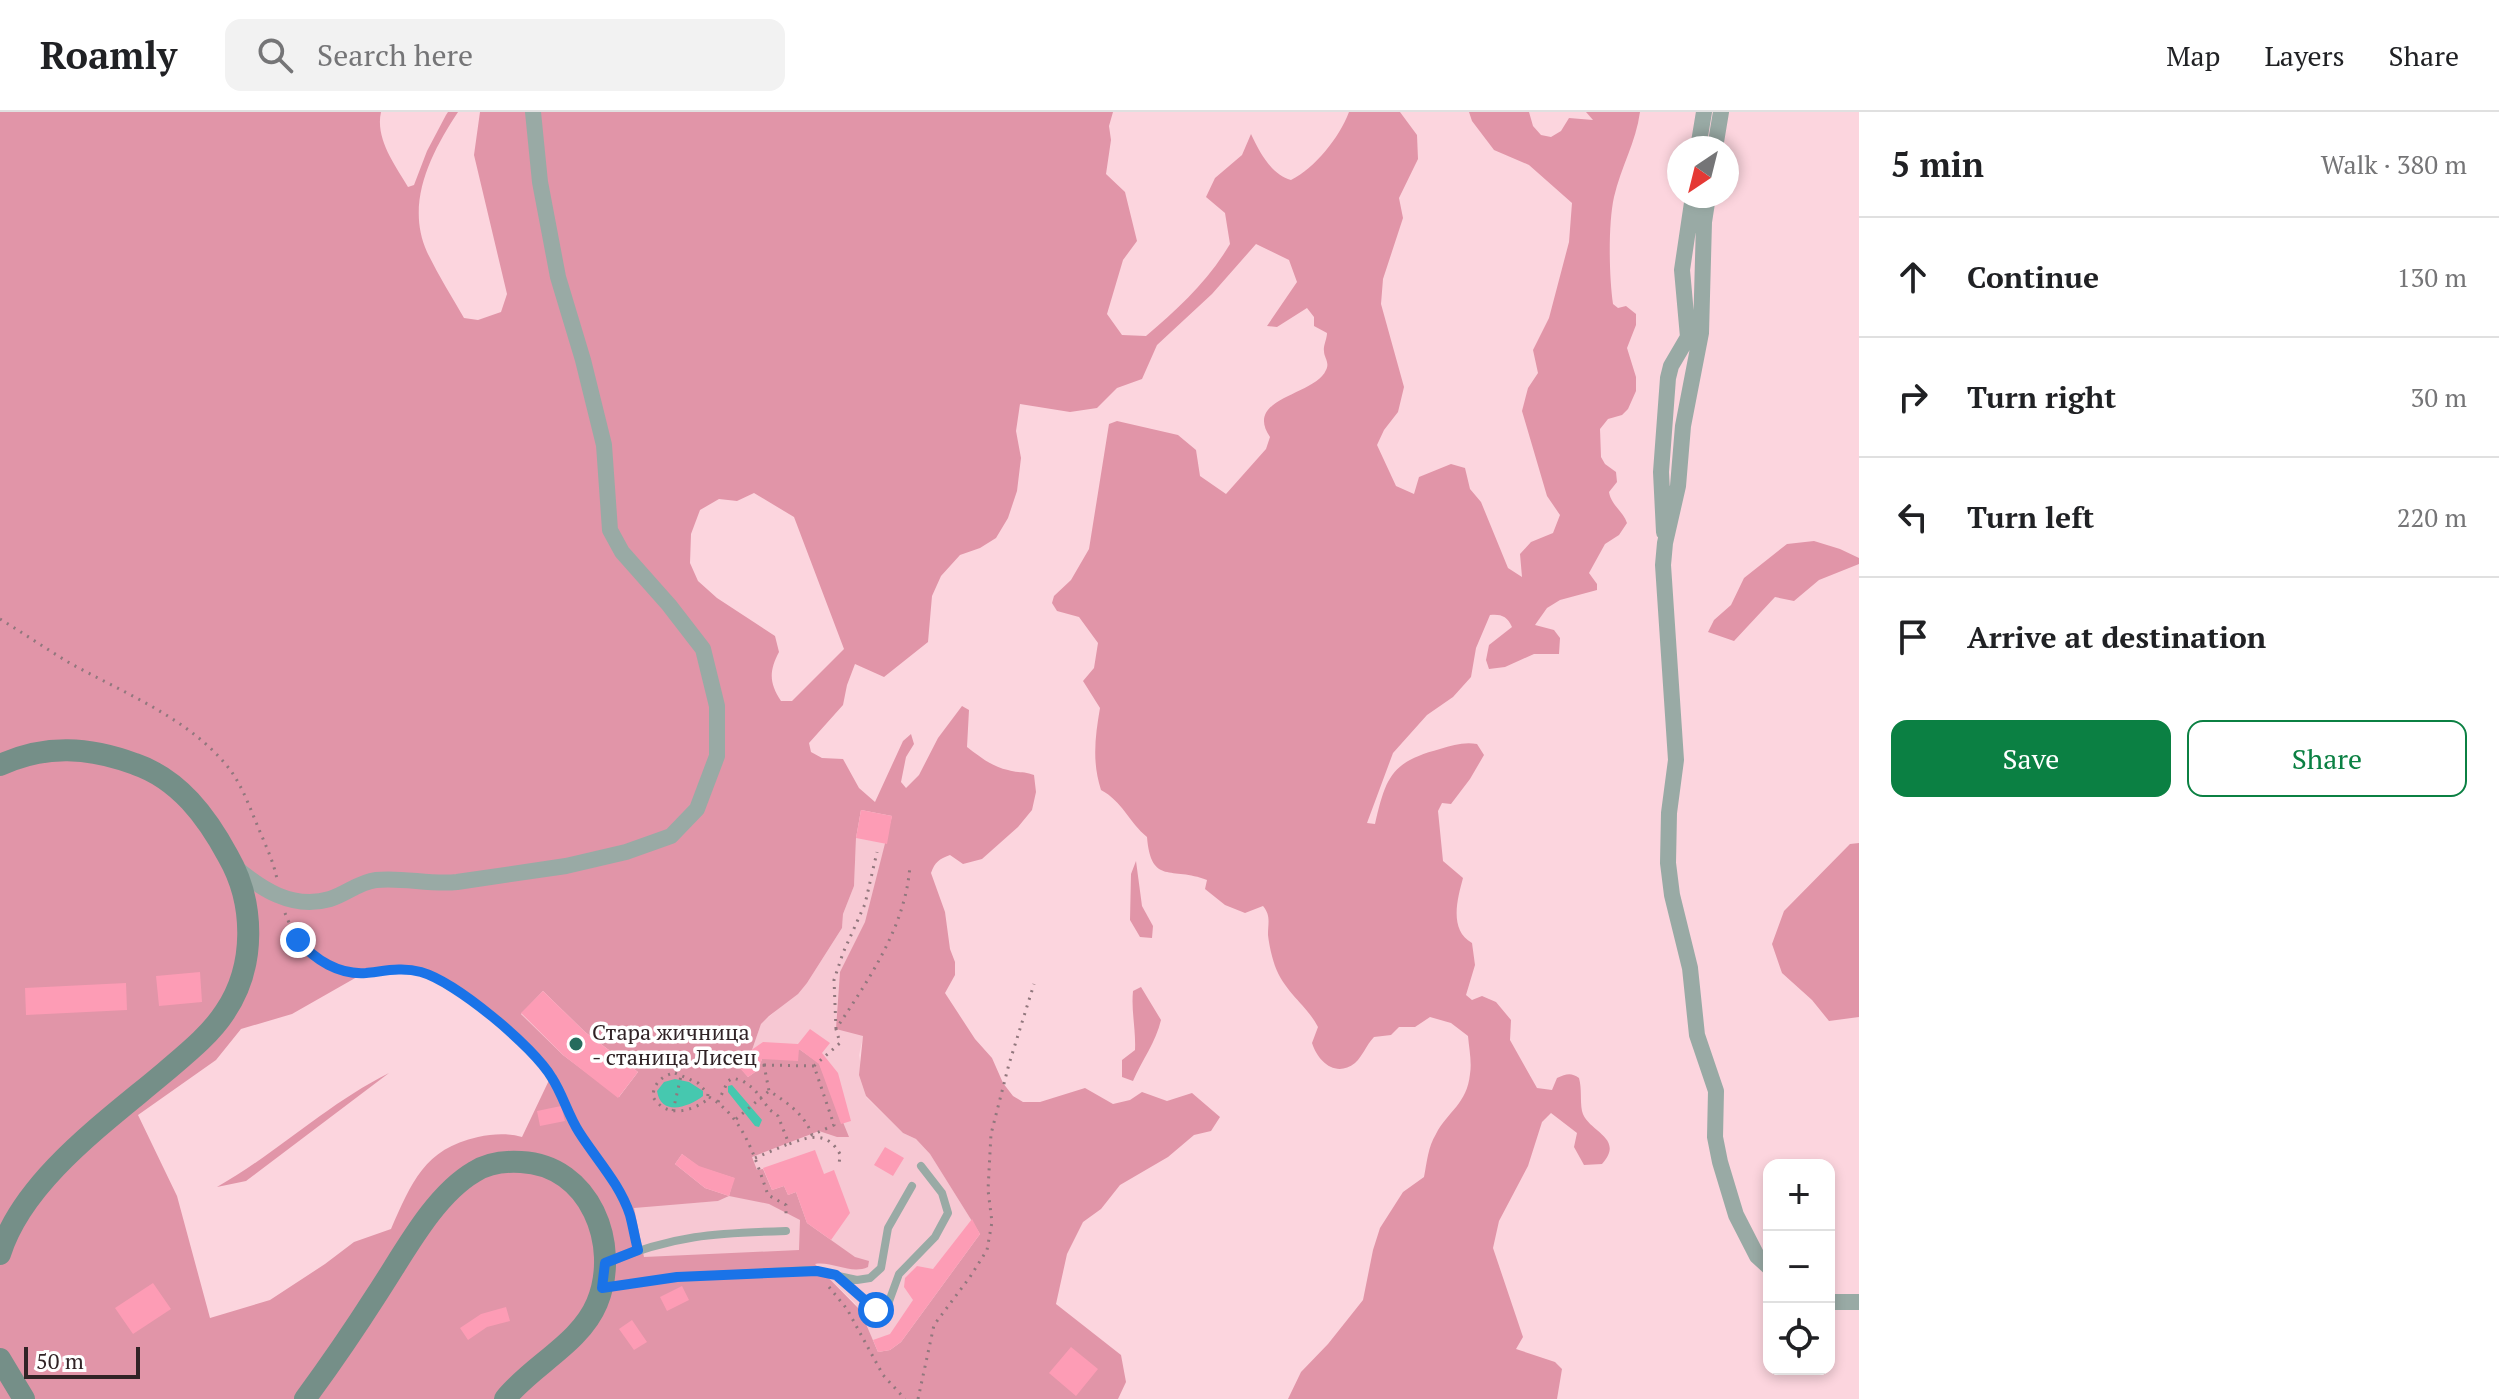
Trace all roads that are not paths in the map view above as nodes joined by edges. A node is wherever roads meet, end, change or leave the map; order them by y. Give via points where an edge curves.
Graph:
1 (533, 112) edge
2 (1704, 112) edge
3 (1721, 112) edge
4 (1700, 136) edge
5 (1717, 136) edge
6 (1691, 208) edge
7 (1706, 208) edge
8 (1665, 543) junction
9 (0, 765) edge
10 (234, 866) junction
11 (921, 1166) dead end
12 (912, 1186) dead end
13 (786, 1231) road end
14 (0, 1254) edge
15 (1763, 1262) edge
16 (605, 1263) junction
17 (836, 1275) junction
18 (602, 1288) junction
19 (1835, 1302) edge
20 (1859, 1302) edge
21 (0, 1359) edge
22 (24, 1399) edge
23 (305, 1399) edge
24 (505, 1399) edge

1 - 10 street via 558,277 604,445 610,530 622,552 703,649 717,706 717,756 697,809 671,836 626,852 441,884 375,880 328,899 280,898
2 - 4 street
3 - 5 street
6 - 8 street via 1682,270 1688,337 1668,378 1661,499
7 - 8 street via 1701,333
8 - 15 street via 1676,760 1669,813 1672,895 1690,968 1697,1035 1716,1091 1720,1162 1736,1215
9 - 10 main road via 32,753 74,749 142,766 192,801
10 - 14 main road via 249,933 233,1000 188,1052 36,1189 12,1223
11 - 17 lane via 945,1199 948,1213 935,1237 899,1274 887,1307 876,1310
12 - 17 lane via 888,1228 878,1271 864,1280
13 - 16 lane via 704,1234
16 - 18 main road
16 - 23 main road via 594,1211 566,1177 533,1163 476,1170 449,1192 415,1235
17 - 18 lane via 811,1270 677,1277
18 - 24 main road via 579,1331
19 - 20 street
21 - 22 main road

